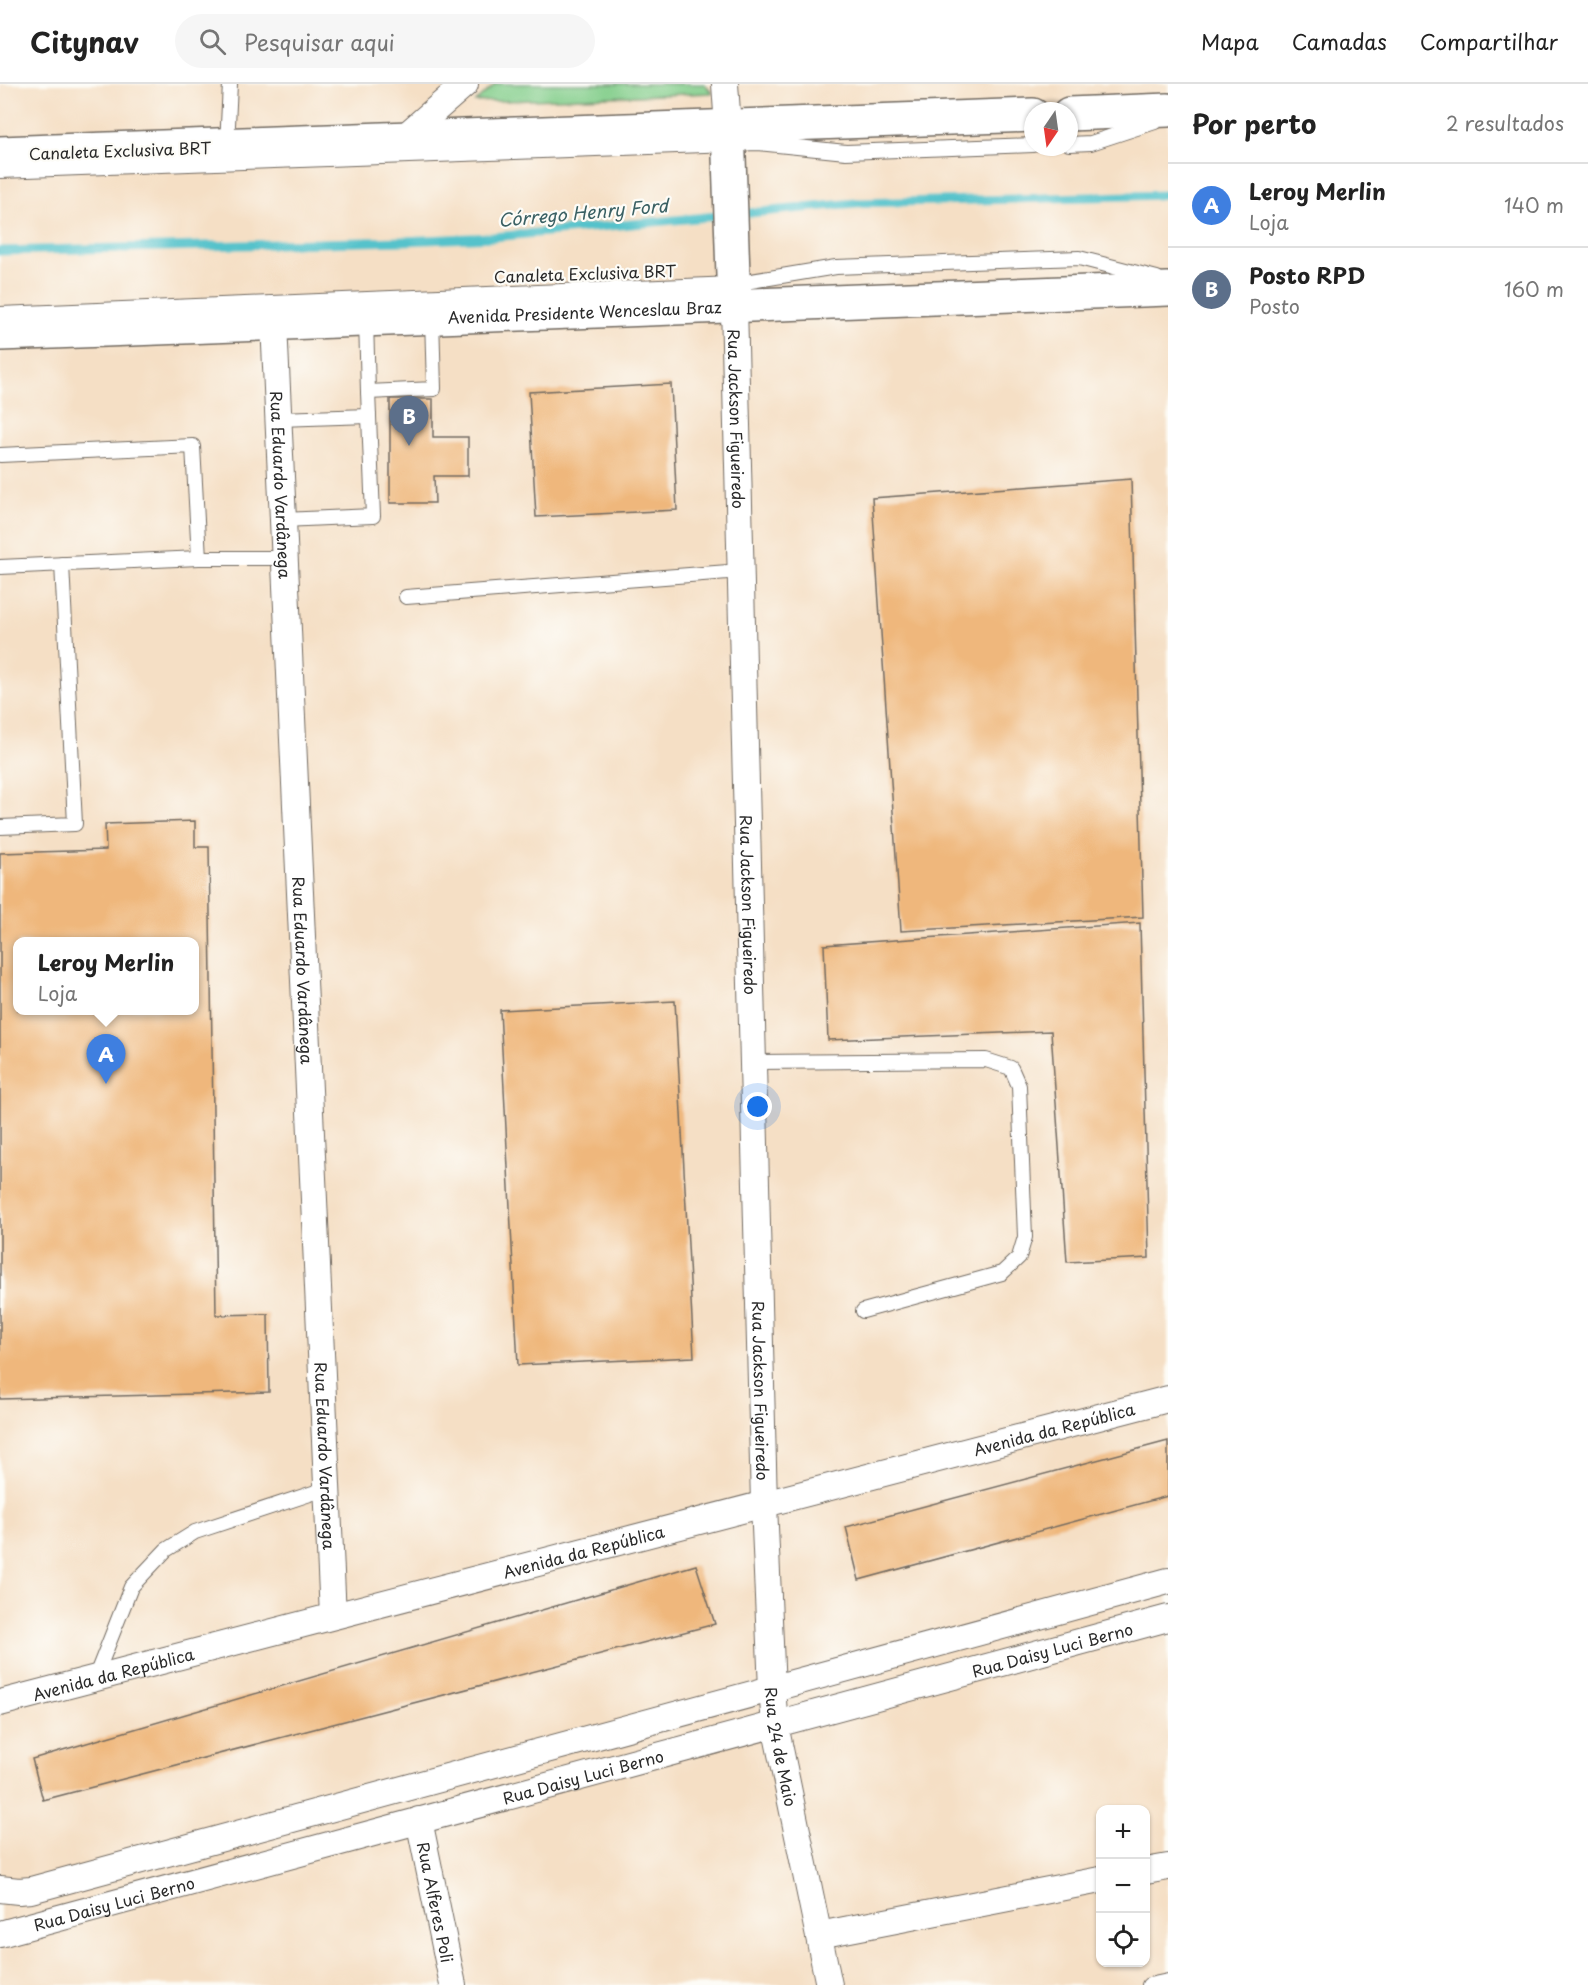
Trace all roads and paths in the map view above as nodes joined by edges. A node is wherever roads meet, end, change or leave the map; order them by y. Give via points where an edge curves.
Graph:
1 (230, 84) edge
2 (465, 84) edge
3 (725, 84) edge
4 (1168, 110) edge
5 (1078, 114) edge
6 (1024, 117) edge
7 (1168, 117) edge
8 (402, 138) junction
9 (728, 143) junction
10 (1078, 144) edge
11 (227, 145) junction
12 (1024, 145) edge
13 (0, 153) edge
14 (0, 171) edge
15 (1168, 280) edge
16 (733, 288) junction
17 (1168, 289) edge
18 (0, 314) edge
19 (432, 317) junction
20 (366, 320) junction
21 (274, 323) junction
22 (0, 334) edge
23 (368, 392) junction
24 (369, 416) junction
25 (279, 419) junction
26 (0, 454) edge
27 (283, 520) junction
28 (199, 558) junction
29 (285, 558) junction
30 (62, 564) junction
31 (0, 567) edge
32 (741, 572) junction
33 (406, 597) dead end
34 (0, 827) edge
35 (754, 1062) junction
36 (863, 1311) dead end
37 (1168, 1399) edge
38 (328, 1488) junction
39 (765, 1504) junction
40 (1168, 1581) edge
41 (333, 1616) junction
42 (1168, 1618) edge
43 (95, 1678) junction
44 (772, 1689) junction
45 (0, 1703) edge
46 (775, 1725) junction
47 (419, 1820) junction
48 (1168, 1867) edge
49 (1150, 1870) edge
50 (1096, 1881) edge
51 (0, 1889) edge
52 (0, 1934) edge
53 (819, 1935) junction
54 (1168, 1981) edge
55 (453, 1985) edge
56 (829, 1985) edge
57 (1149, 1985) edge

1 - 11 lane
2 - 8 street
3 - 9 street
4 - 5 main road
6 - 9 main road
7 - 10 lane via 1091,143
8 - 9 main road
8 - 11 main road
9 - 12 lane, Canaleta Exclusiva BRT via 846,152
9 - 14 lane, Canaleta Exclusiva BRT
9 - 16 main road
11 - 13 main road
15 - 16 lane, Canaleta Exclusiva BRT via 1079,258 836,267
16 - 17 main road, Avenida Presidente Wenceslau Braz
16 - 18 lane, Canaleta Exclusiva BRT
16 - 19 main road, Avenida Presidente Wenceslau Braz
16 - 32 street, Rua Jackson Figueiredo
19 - 20 main road, Avenida Presidente Wenceslau Braz
19 - 23 lane via 434,389
20 - 21 main road, Avenida Presidente Wenceslau Braz
20 - 23 lane
21 - 22 main road, Avenida Presidente Wenceslau Braz
21 - 25 street, Rua Eduardo Vardânega
23 - 24 lane
24 - 25 lane
24 - 27 lane via 373,516
25 - 27 street, Rua Eduardo Vardânega
26 - 28 lane via 193,446
27 - 29 street, Rua Eduardo Vardânega
28 - 29 lane
28 - 30 lane
29 - 38 street, Rua Eduardo Vardânega
30 - 31 lane
30 - 34 lane via 75,824
32 - 33 lane
32 - 35 street, Rua Jackson Figueiredo
35 - 36 lane via 986,1060 1011,1068 1019,1086 1025,1237 1019,1257 1002,1273
35 - 39 street, Rua Jackson Figueiredo
37 - 39 street, Avenida da República
38 - 41 street, Rua Eduardo Vardânega
38 - 43 lane via 195,1532 166,1550 131,1587
39 - 41 street, Avenida da República
39 - 44 street, Rua 24 de Maio
40 - 44 street, Rua Daisy Luci Berno
41 - 43 street, Avenida da República
42 - 46 street, Rua Daisy Luci Berno
43 - 45 street, Avenida da República
44 - 46 street, Rua 24 de Maio
44 - 51 street, Rua Daisy Luci Berno via 31,1890
46 - 47 street, Rua Daisy Luci Berno
46 - 53 street, Rua 24 de Maio
47 - 52 street, Rua Daisy Luci Berno
47 - 55 street, Rua Alferes Poli
48 - 49 street
50 - 53 street
53 - 56 street, Rua 24 de Maio
54 - 57 lane

